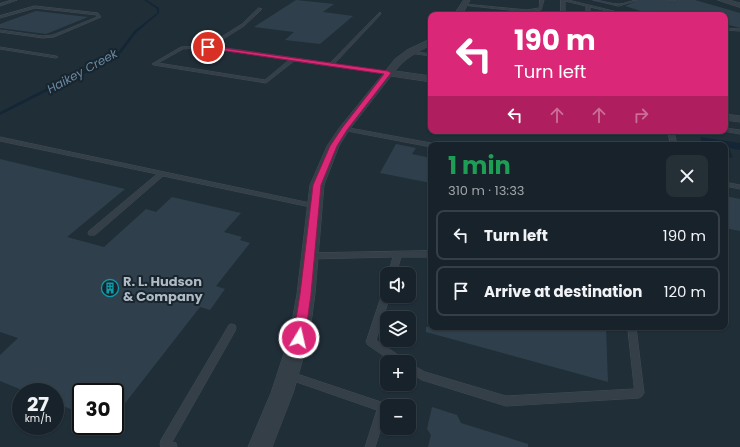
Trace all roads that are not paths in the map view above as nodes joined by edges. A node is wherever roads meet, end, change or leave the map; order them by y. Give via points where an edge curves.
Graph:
1 (15, 0) edge
2 (542, 0) edge
3 (564, 0) edge
4 (595, 0) edge
5 (636, 0) edge
6 (674, 0) edge
7 (721, 0) edge
8 (670, 1) edge
9 (465, 3) edge
10 (0, 5) edge
11 (740, 5) edge
12 (588, 6) junction
13 (260, 9) dead end
14 (460, 12) edge
15 (563, 12) edge
16 (588, 12) edge
17 (615, 12) edge
18 (380, 13) dead end
19 (0, 18) edge
20 (728, 29) edge
21 (740, 30) edge
22 (0, 31) edge
23 (428, 43) edge
24 (208, 47) junction
25 (0, 48) edge
26 (410, 52) junction
27 (428, 55) edge
28 (56, 57) dead end
29 (293, 59) junction
30 (331, 65) junction
31 (388, 73) junction
32 (428, 79) edge
33 (728, 117) edge
34 (740, 119) edge
35 (344, 129) junction
36 (728, 130) edge
37 (740, 132) edge
38 (0, 139) edge
39 (428, 144) edge
40 (161, 174) junction
41 (728, 185) edge
42 (740, 188) edge
43 (315, 206) junction
44 (92, 233) dead end
45 (428, 254) edge
46 (398, 255) junction
47 (310, 256) junction
48 (394, 267) edge
49 (383, 303) edge
50 (232, 328) dead end
51 (632, 330) edge
52 (390, 355) edge
53 (416, 372) edge
54 (288, 375) junction
55 (166, 446) edge
56 (260, 447) edge
57 (370, 447) edge

1 - 10 lane
2 - 9 lane via 540,9 527,11
3 - 12 lane
3 - 15 lane
4 - 5 lane via 619,5
6 - 8 lane
7 - 11 street
9 - 14 street
12 - 16 lane
12 - 17 lane
13 - 24 lane via 243,25
18 - 30 lane
19 - 22 lane via 35,7 99,16 54,36 43,37
20 - 21 lane
23 - 26 street
24 - 29 lane
24 - 29 lane via 182,48 154,64 266,82
25 - 28 lane
26 - 27 lane
26 - 31 street
29 - 30 lane
30 - 31 lane
31 - 32 street
31 - 35 street
33 - 34 street
35 - 39 lane
35 - 43 street via 333,146 317,185
36 - 37 lane
38 - 40 lane
40 - 43 lane
40 - 44 lane
41 - 42 lane
43 - 47 street
45 - 46 lane
46 - 47 lane
46 - 48 lane
47 - 54 street via 299,338
49 - 52 lane via 371,342
50 - 55 lane
51 - 53 lane via 639,393 506,401 422,376
54 - 56 street
54 - 57 lane via 383,407

